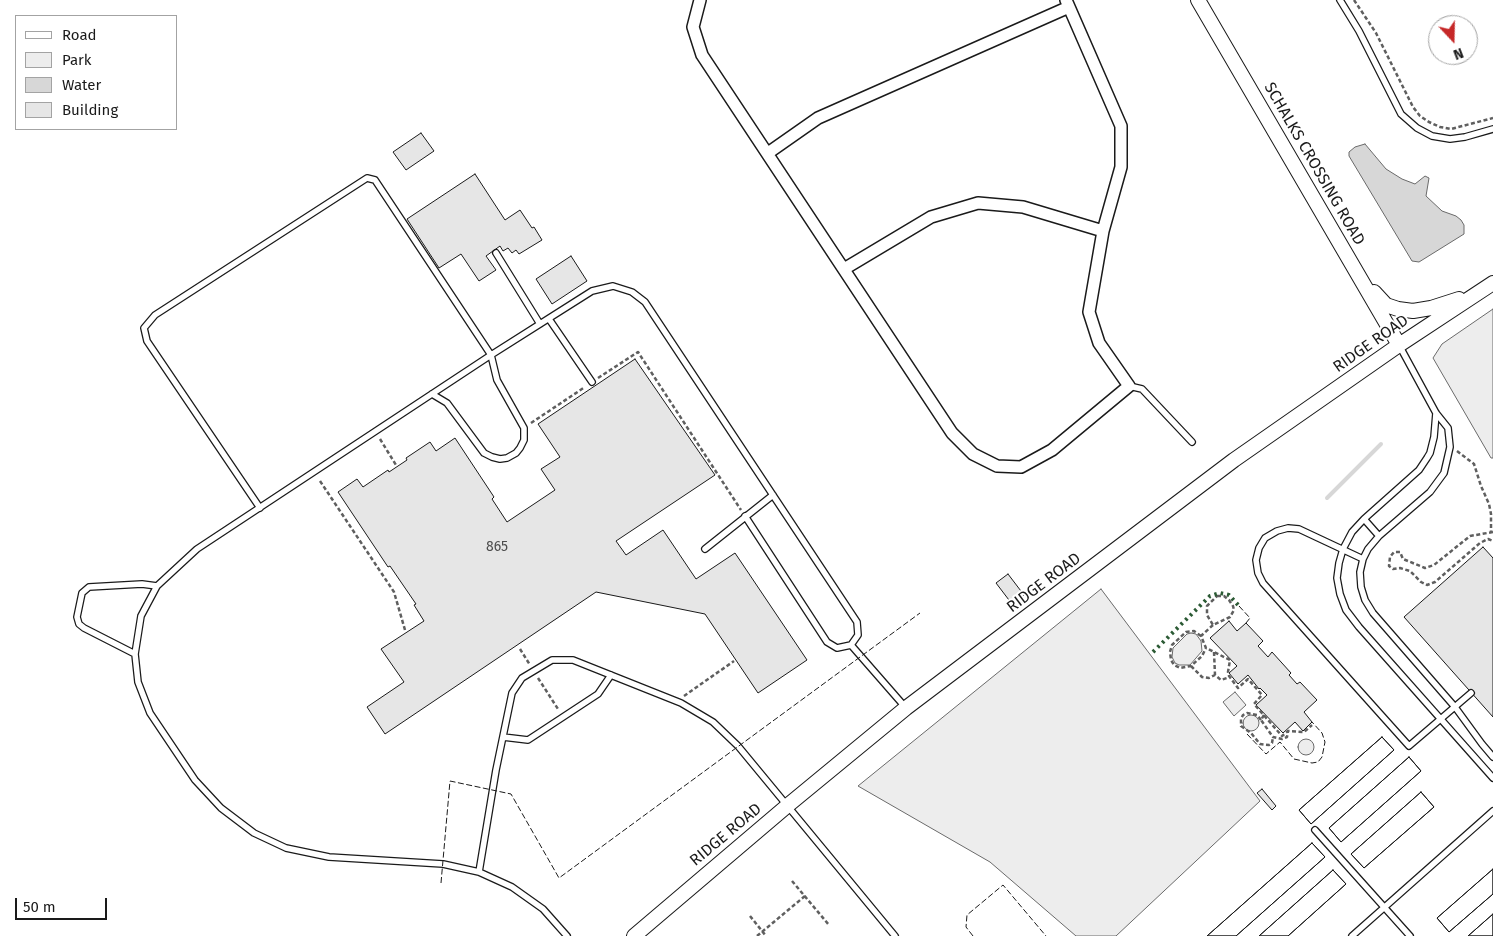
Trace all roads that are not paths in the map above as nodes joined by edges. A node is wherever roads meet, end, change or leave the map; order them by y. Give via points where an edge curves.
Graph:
1 (700, 0) edge
2 (1198, 0) edge
3 (1340, 0) edge
4 (1068, 3) edge
5 (1493, 130) edge
6 (768, 153) junction
7 (1104, 231) junction
8 (496, 253) dead end
9 (844, 269) junction
10 (1361, 278) junction
11 (1493, 283) edge
12 (1474, 294) junction
13 (549, 318) junction
14 (540, 324) junction
15 (1399, 345) junction
16 (491, 355) junction
17 (592, 382) road end
18 (1129, 386) junction
19 (432, 394) junction
20 (1436, 413) junction
21 (1192, 442) dead end
22 (772, 495) junction
23 (260, 508) junction
24 (745, 516) junction
25 (1364, 519) junction
26 (1379, 536) junction
27 (705, 548) dead end
28 (1343, 549) junction
29 (1363, 559) junction
30 (157, 586) junction
31 (851, 645) junction
32 (136, 654) junction
33 (611, 675) junction
34 (1471, 693) dead end
35 (1455, 707) junction
36 (906, 708) junction
37 (1440, 719) junction
38 (503, 737) junction
39 (1493, 757) edge
40 (1493, 778) edge
41 (787, 806) junction
42 (1493, 811) edge
43 (1315, 830) dead end
44 (479, 872) junction
45 (1384, 907) junction
46 (893, 935) edge
47 (567, 936) edge
48 (634, 936) edge
49 (1352, 936) edge
50 (1410, 936) edge

1 - 6 street via 693,26 702,55
2 - 10 street, SCHALKS CROSSING ROAD
3 - 5 lane via 1401,114 1417,128 1432,136 1450,139
4 - 6 street via 818,118
4 - 7 street via 1121,126 1121,167
6 - 9 street
7 - 9 street via 1023,207 978,203 931,217
7 - 18 street via 1089,312 1100,343
8 - 14 lane
9 - 18 street via 952,433 973,454 997,466 1021,467 1052,450
10 - 12 street via 1386,304 1398,309 1431,308
10 - 15 street, SCHALKS CROSSING ROAD
11 - 12 street, RIDGE ROAD
12 - 15 street, RIDGE ROAD
13 - 14 lane
13 - 17 lane
13 - 22 lane via 592,291 613,286 632,292 645,302
14 - 16 lane
15 - 20 lane
15 - 36 street, RIDGE ROAD via 1234,460
16 - 19 lane
16 - 19 lane via 497,380 524,428 524,440 516,453 500,459 484,453 447,403
16 - 23 lane via 375,180 368,178 155,315 144,328 147,341
18 - 21 lane via 1142,389
19 - 23 lane
20 - 25 lane via 1430,453 1420,470
20 - 26 lane via 1448,428 1450,447 1444,473 1430,492
22 - 24 lane
22 - 31 lane via 857,622 858,635
23 - 30 lane via 197,549
24 - 27 lane
24 - 31 lane via 827,642 837,648
25 - 26 lane
25 - 28 lane
26 - 29 lane
28 - 29 lane
28 - 37 lane via 1337,578 1346,610
28 - 37 lane via 1299,529 1277,531 1258,548 1258,573 1263,583 1409,746
29 - 35 lane via 1361,587 1373,613
30 - 32 lane via 142,616
30 - 32 lane via 89,587 82,592 77,617 80,624
31 - 36 lane
32 - 44 lane via 138,682 150,713 195,780 221,808 254,833 286,848 329,857 443,864
33 - 38 lane via 598,694 528,740
33 - 38 lane via 573,660 552,660 522,678 512,693
33 - 41 lane via 681,703 713,722 738,746
34 - 35 lane
35 - 37 lane
35 - 39 lane
36 - 41 street, RIDGE ROAD
37 - 40 lane
38 - 44 lane
41 - 46 lane
41 - 48 street, RIDGE ROAD
42 - 45 lane
43 - 45 lane
44 - 47 lane via 512,887 543,909
45 - 49 lane
45 - 50 lane

